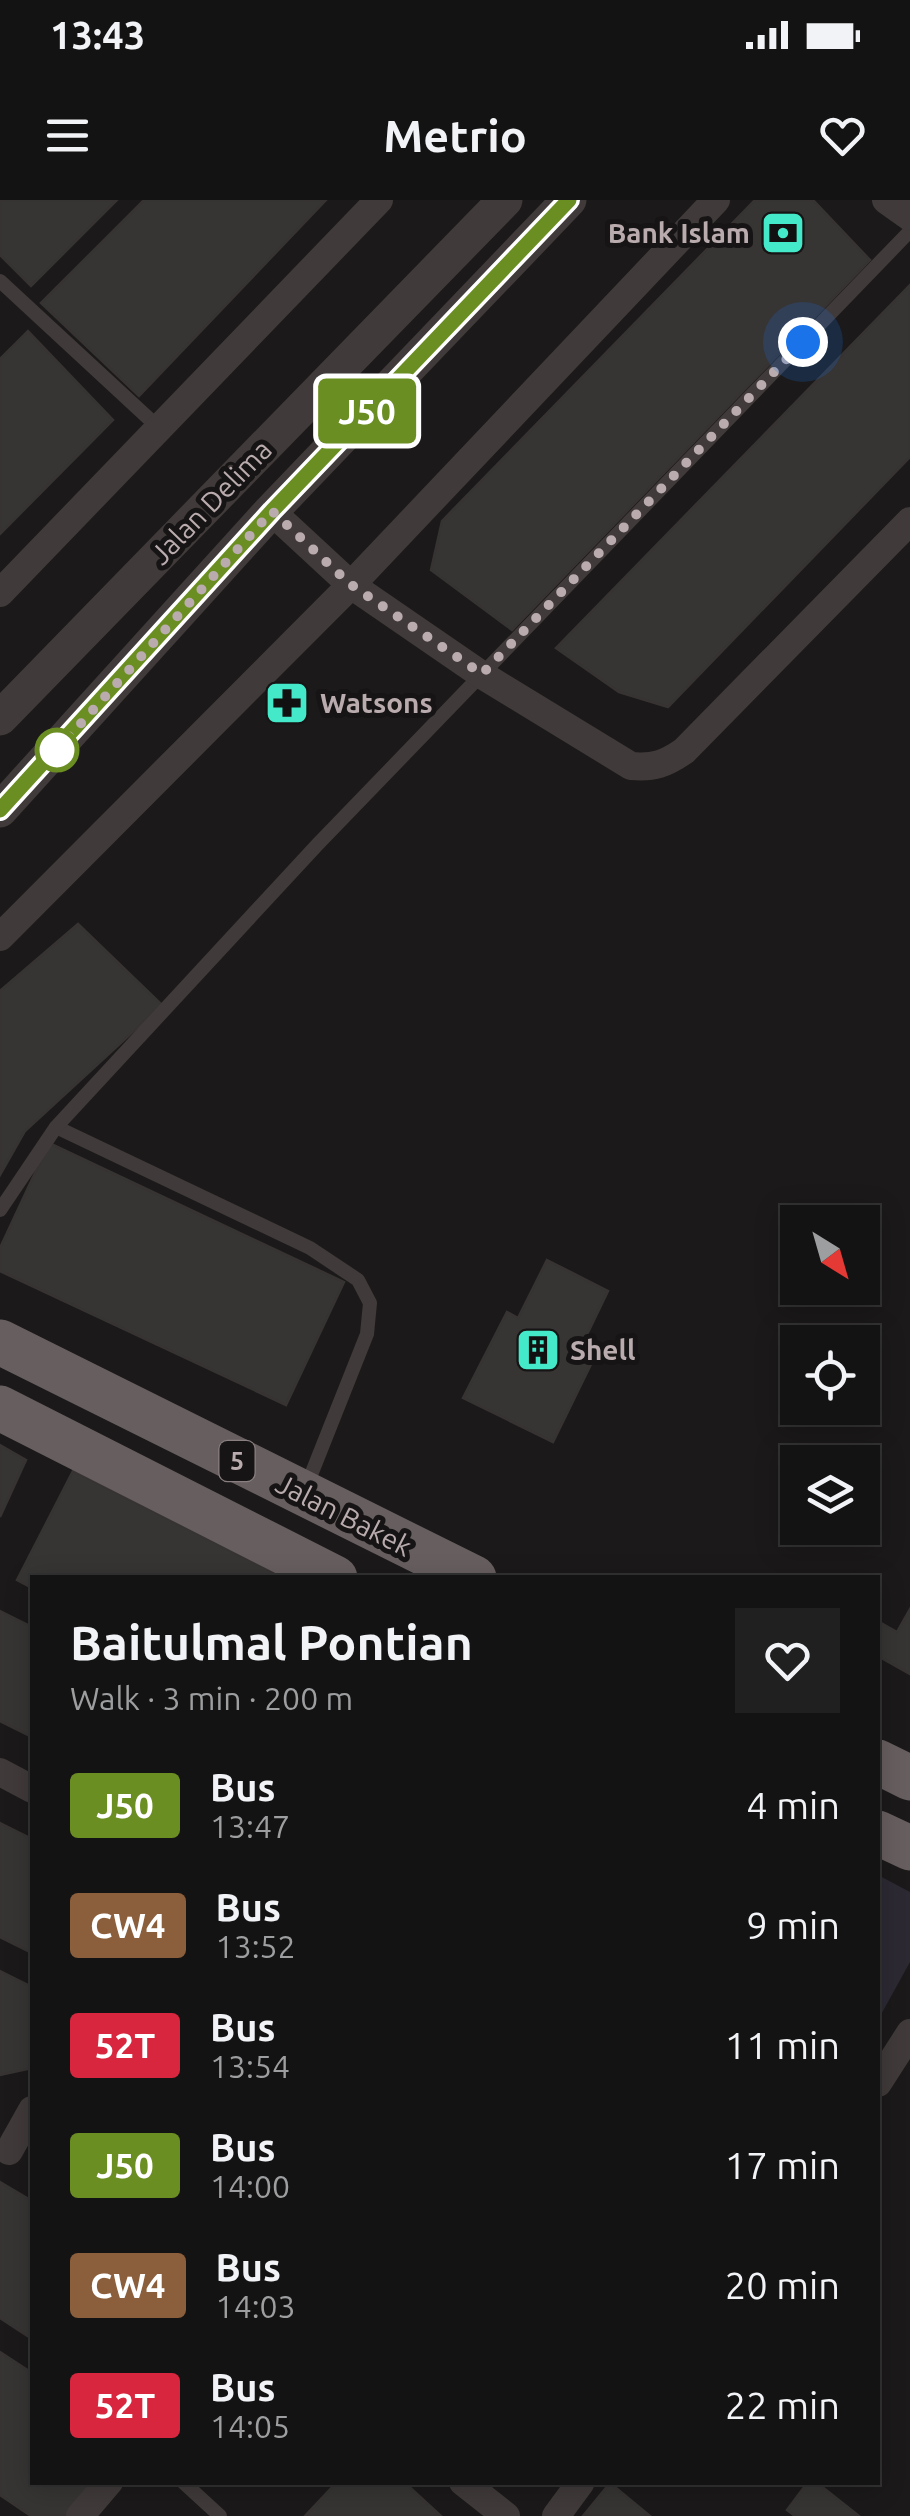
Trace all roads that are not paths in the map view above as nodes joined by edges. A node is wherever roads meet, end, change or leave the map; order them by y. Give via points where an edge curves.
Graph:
1 (379, 200) edge
2 (505, 200) edge
3 (568, 200) edge
4 (716, 200) edge
5 (886, 200) edge
6 (910, 217) edge
7 (910, 231) edge
8 (0, 280) edge
9 (159, 428) junction
10 (272, 511) junction
11 (910, 520) edge
12 (350, 584) junction
13 (0, 593) edge
14 (482, 674) junction
15 (0, 718) edge
16 (87, 718) junction
17 (0, 781) edge
18 (0, 810) edge
19 (0, 937) edge
20 (56, 1127) junction
21 (0, 1210) edge
22 (0, 1342) edge
23 (0, 1408) edge
24 (304, 1494) junction
25 (329, 1575) edge
26 (468, 1575) edge
27 (880, 1763) edge
28 (0, 1772) edge
29 (910, 1778) edge
30 (30, 1788) edge
31 (880, 1834) edge
32 (910, 1848) edge
33 (906, 2049) edge
34 (880, 2080) edge
35 (30, 2113) edge
36 (4, 2149) edge
37 (30, 2167) edge
38 (106, 2485) edge
39 (186, 2485) edge
40 (467, 2485) edge
41 (579, 2485) edge
42 (80, 2516) edge
43 (220, 2516) edge
44 (506, 2516) edge
45 (556, 2516) edge

1 - 9 street
2 - 15 street, Jalan Delima
3 - 10 street, Jalan Delima
4 - 12 street
5 - 6 street
7 - 14 lane
8 - 9 lane
9 - 13 street
10 - 12 street
10 - 16 street, Jalan Delima
11 - 14 street via 665,765 631,766
12 - 14 street
12 - 19 street
14 - 20 lane
16 - 17 street
16 - 18 street, Jalan Delima
20 - 21 lane
20 - 24 lane via 310,1248 358,1280 370,1303 367,1334
22 - 24 highway, Jalan Bakek / 5
23 - 25 highway, 5
24 - 26 highway, Jalan Bakek / 5
27 - 29 highway
28 - 30 street
31 - 32 highway
33 - 34 street
35 - 36 street
36 - 37 street
38 - 42 street
39 - 43 lane
40 - 44 street
41 - 45 street

